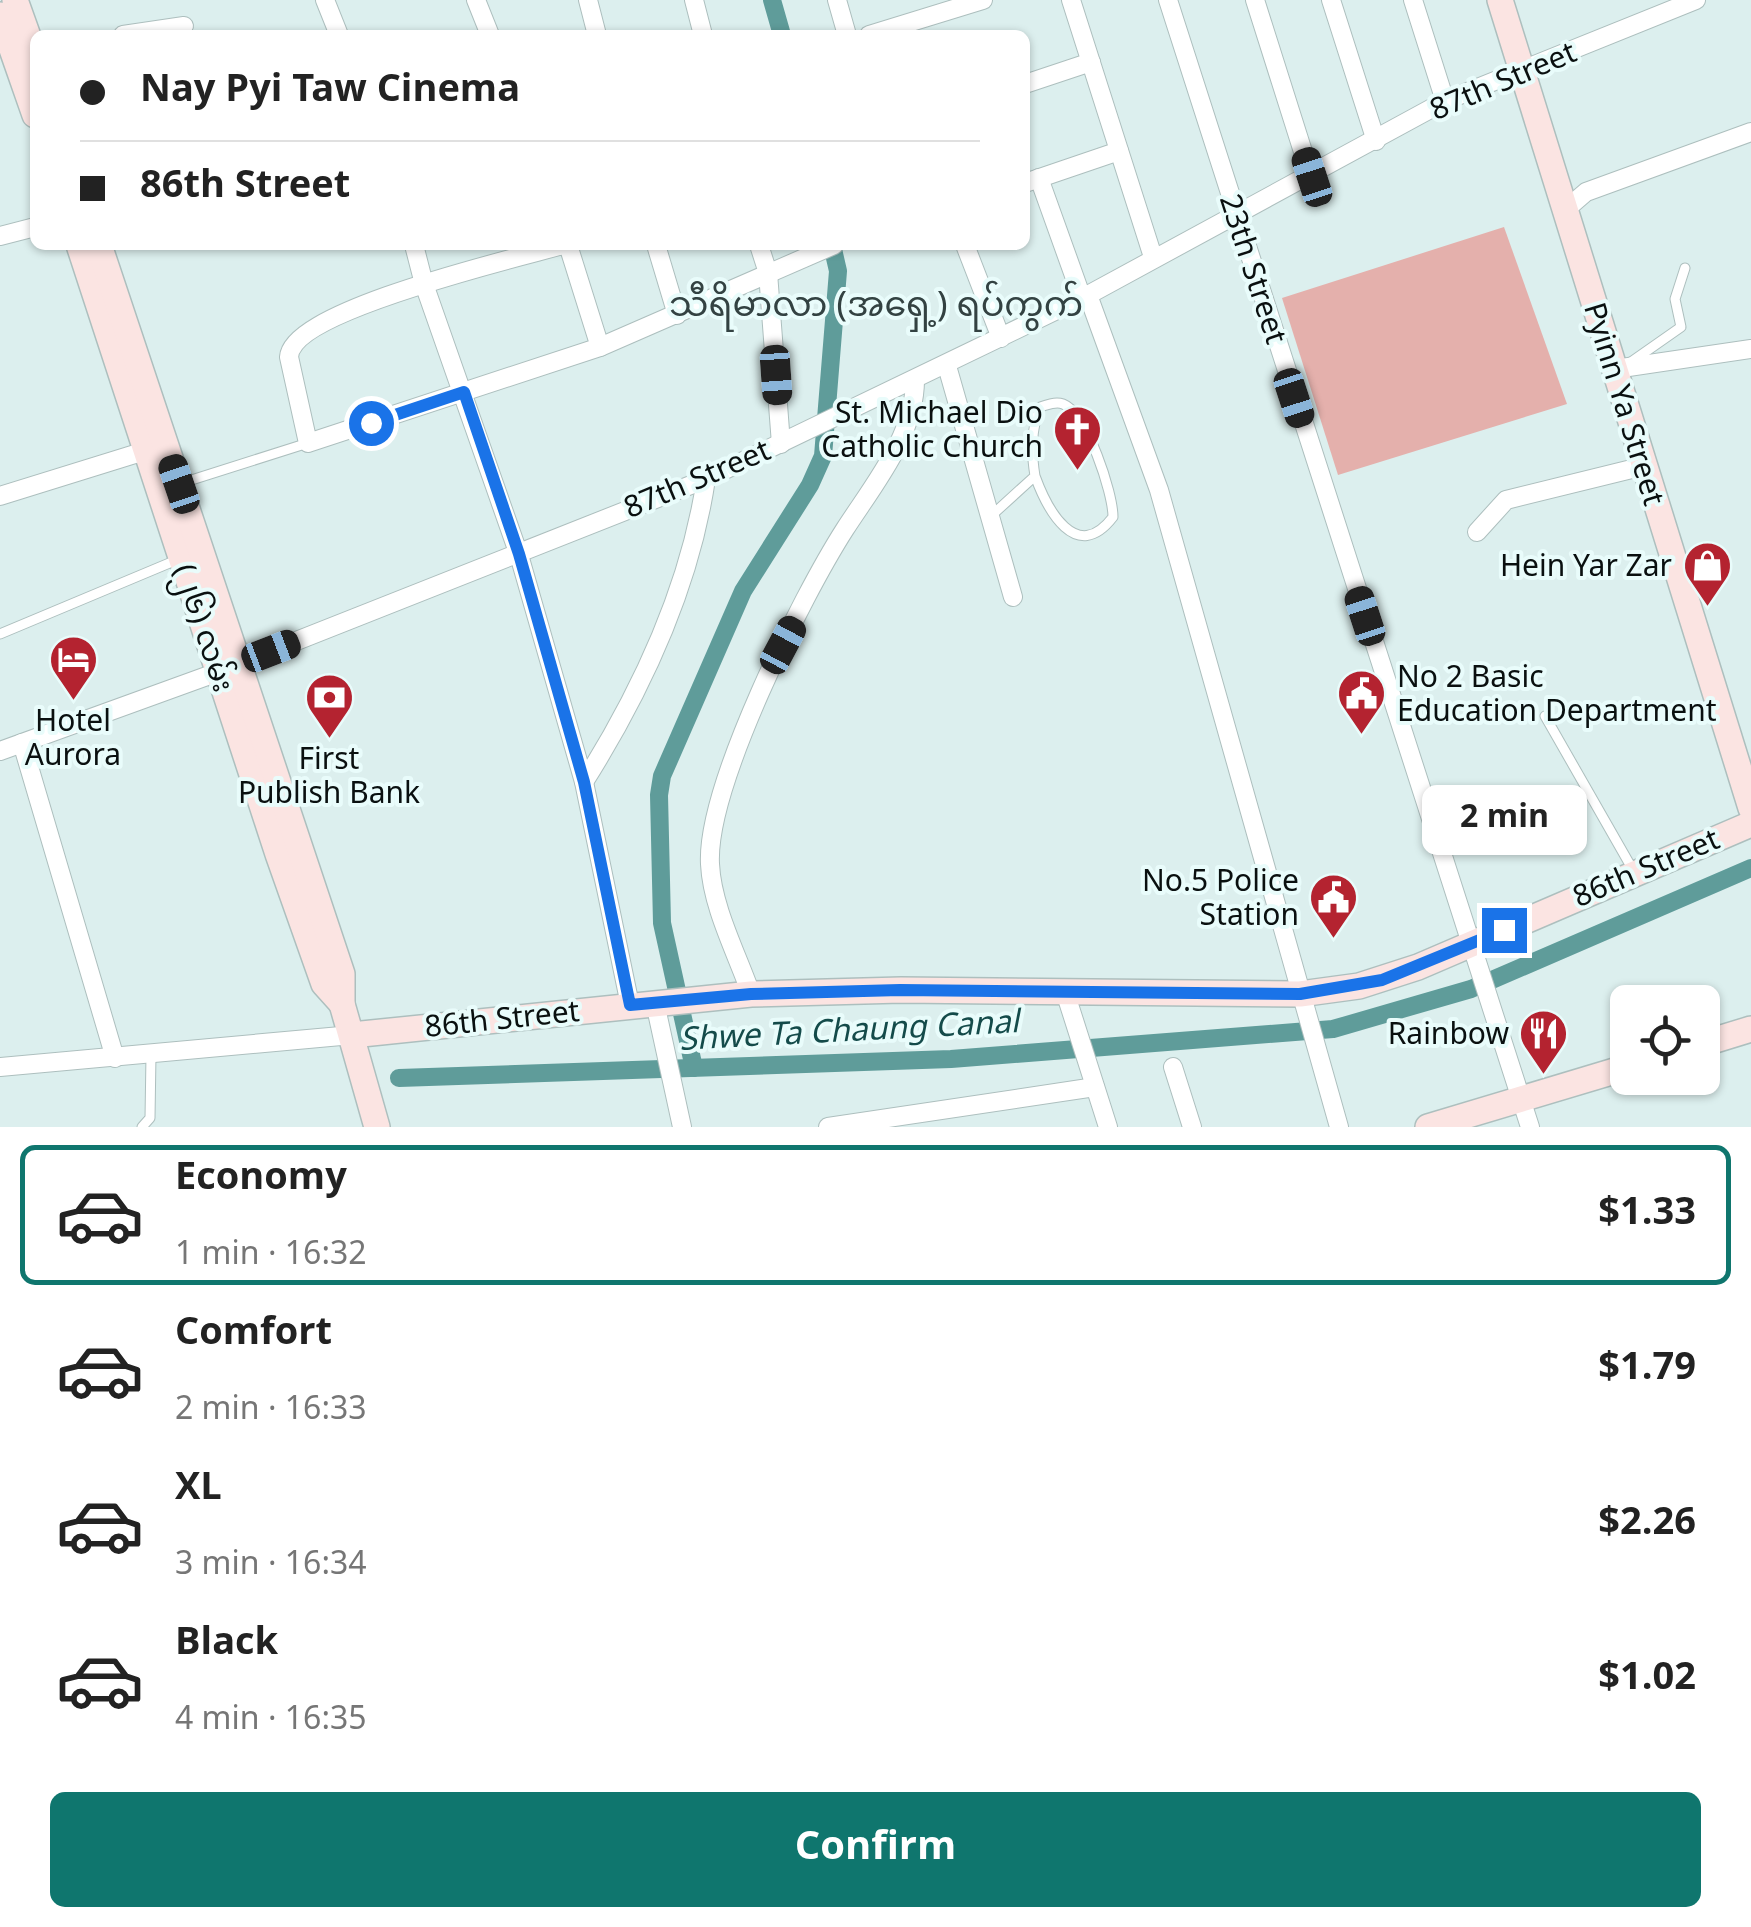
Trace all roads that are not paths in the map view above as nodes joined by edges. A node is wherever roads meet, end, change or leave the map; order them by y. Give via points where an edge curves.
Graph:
1 (15, 0) edge
2 (326, 0) edge
3 (476, 0) edge
4 (588, 0) edge
5 (694, 0) edge
6 (837, 0) edge
7 (983, 0) edge
8 (1072, 0) edge
9 (1168, 0) edge
10 (1255, 0) edge
11 (1332, 0) edge
12 (1413, 0) edge
13 (1500, 0) edge
14 (1696, 0) edge
15 (0, 15) edge
16 (184, 26) dead end
17 (157, 30) edge
18 (338, 30) edge
19 (488, 30) edge
20 (596, 30) edge
21 (702, 30) edge
22 (846, 30) edge
23 (885, 30) edge
24 (1091, 62) junction
25 (30, 63) edge
26 (1524, 70) junction
27 (1030, 82) edge
28 (1444, 101) junction
29 (1751, 132) edge
30 (1376, 141) junction
31 (1119, 150) junction
32 (1312, 177) junction
33 (1032, 181) edge
34 (1564, 212) junction
35 (1236, 216) junction
36 (30, 228) edge
37 (0, 236) edge
38 (81, 250) edge
39 (100, 250) edge
40 (415, 250) edge
41 (547, 250) edge
42 (567, 250) edge
43 (658, 250) edge
44 (761, 250) edge
45 (823, 250) edge
46 (967, 250) edge
47 (1153, 257) junction
48 (1685, 268) dead end
49 (768, 273) junction
50 (424, 284) junction
51 (1085, 296) junction
52 (677, 315) junction
53 (1001, 338) junction
54 (600, 348) junction
55 (1751, 349) edge
56 (948, 366) junction
57 (1620, 368) junction
58 (914, 380) junction
59 (464, 392) junction
60 (308, 443) junction
61 (781, 444) junction
62 (148, 450) junction
63 (1644, 466) junction
64 (1035, 476) junction
65 (706, 479) junction
66 (170, 487) junction
67 (0, 496) edge
68 (992, 516) junction
69 (1477, 532) dead end
70 (519, 554) junction
71 (181, 558) junction
72 (1013, 597) dead end
73 (0, 634) edge
74 (227, 668) junction
75 (1546, 716) dead end
76 (22, 743) junction
77 (0, 751) edge
78 (584, 782) junction
79 (1751, 808) edge
80 (1751, 824) edge
81 (1635, 873) junction
82 (1471, 944) junction
83 (1065, 992) junction
84 (751, 994) junction
85 (660, 1003) junction
86 (1304, 1006) junction
87 (1751, 1029) edge
88 (352, 1035) junction
89 (1720, 1038) edge
90 (151, 1055) junction
91 (116, 1058) junction
92 (0, 1068) edge
93 (1174, 1068) dead end
94 (1610, 1072) edge
95 (1095, 1087) junction
96 (1521, 1099) junction
97 (142, 1127) edge
98 (376, 1127) edge
99 (682, 1127) edge
100 (828, 1127) edge
101 (1108, 1127) edge
102 (1192, 1127) edge
103 (1340, 1127) edge
104 (1428, 1127) edge
105 (1530, 1127) edge

1 - 25 main road
2 - 18 street
3 - 19 street
4 - 20 street
5 - 21 street
6 - 22 street
7 - 23 street
8 - 24 street
9 - 35 street, 23th Street
10 - 32 street
11 - 30 street
12 - 28 street
13 - 26 main road, Pyinn Ya Street
14 - 26 street, 87th Street
15 - 25 main road
16 - 17 street
24 - 27 street
24 - 31 street
26 - 28 street, 87th Street
26 - 34 main road, Pyinn Ya Street
28 - 30 street, 87th Street
29 - 34 street via 1586,192
30 - 32 street, 87th Street
31 - 33 street
31 - 47 street
32 - 35 street, 87th Street
33 - 51 street
34 - 57 main road, Pyinn Ya Street
35 - 47 street, 87th Street
35 - 82 street, 23th Street
36 - 37 street
38 - 62 main road, (၂၆) လမ်း
39 - 66 main road, (၂၆) လမ်း
40 - 50 street
41 - 50 street
42 - 54 street
43 - 52 street
44 - 49 street
45 - 49 street
46 - 53 street
47 - 51 street, 87th Street
48 - 57 lane via 1675,299 1681,326
49 - 52 street
49 - 61 street
50 - 59 street
50 - 60 street via 346,312 292,343 289,356
51 - 53 street, 87th Street
51 - 86 street via 1159,490
52 - 54 street
53 - 56 street, 87th Street
54 - 59 street
55 - 57 street
56 - 58 street, 87th Street
56 - 68 street
57 - 63 main road, Pyinn Ya Street
58 - 61 street, 87th Street
58 - 84 street via 902,435 783,645 724,784 710,868
59 - 60 street
59 - 70 street
60 - 66 lane
61 - 65 street, 87th Street
62 - 66 main road, (၂၆) လမ်း
62 - 67 street
63 - 69 street via 1506,500
63 - 79 main road, Pyinn Ya Street
64 - 64 lane via 1048,511 1066,530 1084,535 1104,529 1113,517 1086,426 1066,405 1040,407 1031,450
64 - 68 lane
65 - 70 street, 87th Street
65 - 78 street via 684,578 637,689
66 - 71 main road, (၂၆) လမ်း
66 - 74 main road, (၂၆) လမ်း
68 - 72 street
70 - 74 street, 87th Street
70 - 78 street
71 - 73 lane
71 - 74 main road, (၂၆) လမ်း
74 - 76 street, 87th Street
74 - 88 main road, (၂၆) လမ်း via 324,984 342,1004
75 - 81 lane
76 - 77 street, 87th Street
76 - 91 street
78 - 85 street
80 - 81 main road, 86th Street
81 - 82 main road, 86th Street
82 - 86 main road, 86th Street
82 - 96 street, 23th Street
83 - 84 main road, 86th Street
83 - 86 main road, 86th Street
83 - 95 street
84 - 85 main road, 86th Street
85 - 88 main road, 86th Street
85 - 99 street
86 - 103 street
87 - 89 main road
88 - 90 street, 86th Street
88 - 98 main road, (၂၆) လမ်း
90 - 91 street, 86th Street
90 - 97 lane via 150,1118
91 - 92 street, 86th Street
93 - 102 street
94 - 96 main road
95 - 100 street
95 - 101 street
96 - 104 main road
96 - 105 street, 23th Street

